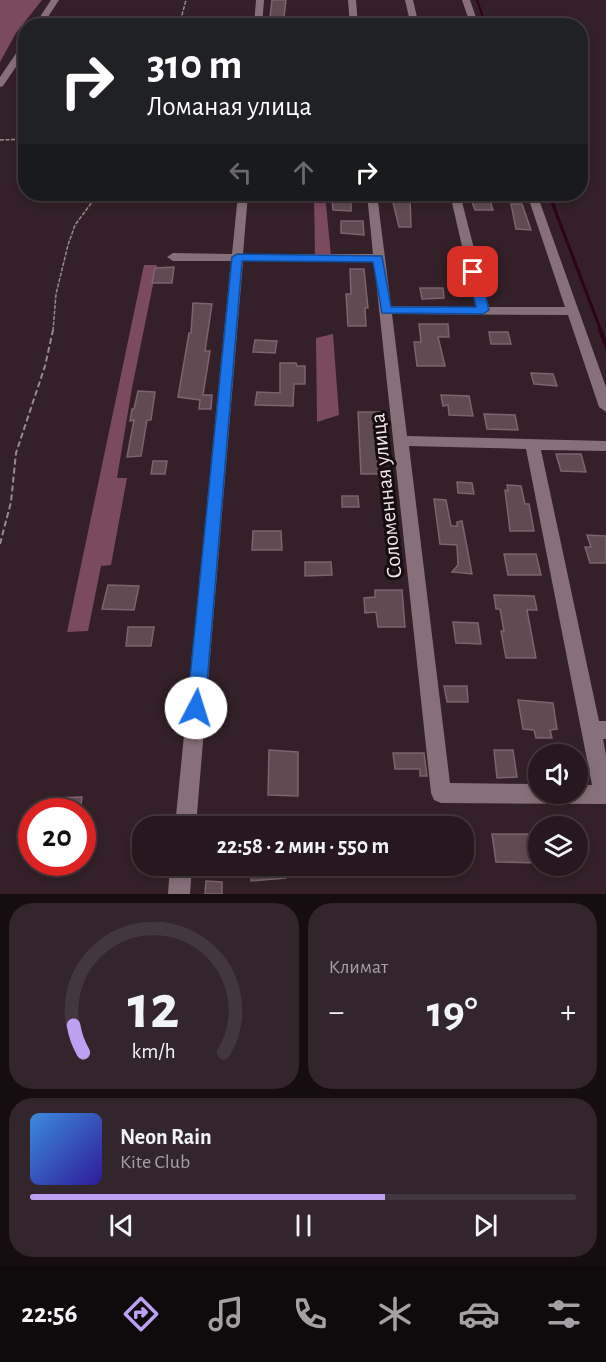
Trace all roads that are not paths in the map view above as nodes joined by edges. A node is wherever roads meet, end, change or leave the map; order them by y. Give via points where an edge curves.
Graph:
1 (55, 0) edge
2 (260, 0) edge
3 (352, 0) edge
4 (409, 0) edge
5 (466, 0) edge
6 (43, 18) edge
7 (259, 18) edge
8 (353, 18) edge
9 (413, 18) edge
10 (472, 18) edge
11 (18, 57) edge
12 (0, 84) edge
13 (242, 201) edge
14 (373, 201) edge
15 (457, 201) edge
16 (534, 201) edge
17 (173, 257) dead end
18 (237, 257) junction
19 (378, 258) junction
20 (386, 310) junction
21 (483, 310) junction
22 (573, 311) junction
23 (606, 407) edge
24 (402, 441) junction
25 (533, 445) junction
26 (606, 447) edge
27 (598, 730) edge
28 (186, 816) edge
29 (180, 876) edge
30 (179, 894) edge

1 - 6 street
2 - 7 street
3 - 8 street
4 - 9 street
5 - 10 street
11 - 12 street
13 - 18 street
14 - 19 street, Соломенная улица
15 - 21 street
16 - 22 street
17 - 18 street
18 - 19 street
18 - 28 street
19 - 20 street, Соломенная улица
20 - 21 street
20 - 24 street, Соломенная улица
21 - 22 street
22 - 23 street
24 - 25 street
24 - 27 street, Соломенная улица via 441,793 604,795
25 - 26 street
25 - 27 street
29 - 30 street

